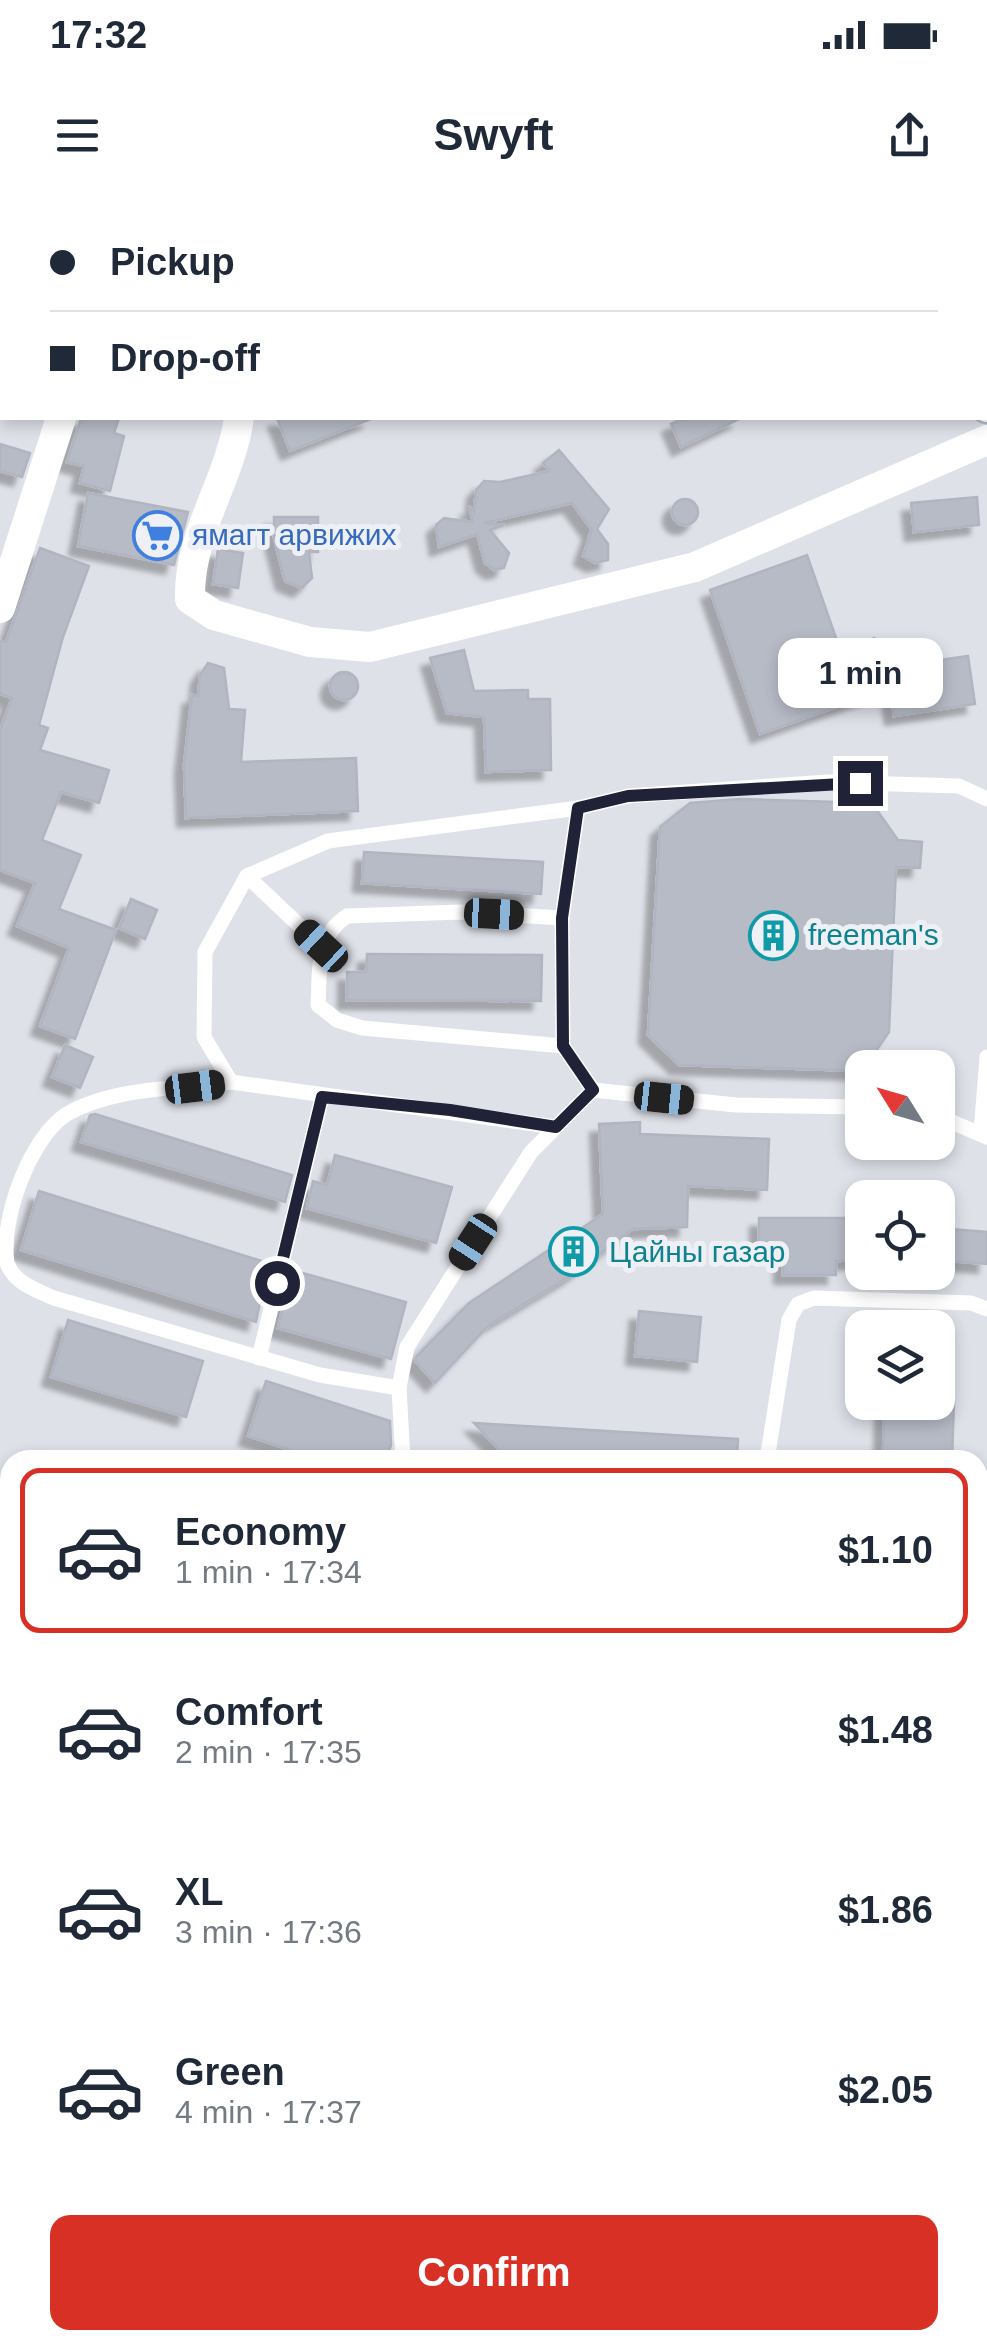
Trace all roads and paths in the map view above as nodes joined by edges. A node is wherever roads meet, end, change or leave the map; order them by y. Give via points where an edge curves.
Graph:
1 (60, 420) edge
2 (239, 420) edge
3 (987, 440) edge
4 (0, 608) edge
5 (987, 799) edge
6 (578, 808) junction
7 (247, 876) junction
8 (562, 918) junction
9 (321, 946) junction
10 (563, 1046) junction
11 (987, 1057) edge
12 (231, 1082) junction
13 (593, 1090) junction
14 (322, 1097) junction
15 (845, 1107) edge
16 (955, 1123) edge
17 (556, 1127) junction
18 (984, 1134) edge
19 (987, 1309) edge
20 (258, 1358) junction
21 (399, 1388) junction
22 (403, 1450) edge
23 (768, 1450) edge

1 - 4 street
2 - 3 street via 231,462 189,569 190,599 214,615 310,642 370,647 694,567
5 - 6 lane via 959,786 828,782 628,796
6 - 7 lane via 328,841
6 - 8 lane
7 - 9 lane
7 - 12 lane via 205,952 204,1036
8 - 9 lane via 460,912 347,916
8 - 10 lane
9 - 10 lane via 318,1005 337,1020 362,1028
10 - 13 lane
11 - 18 lane
12 - 14 lane
12 - 20 lane via 123,1095 63,1116 12,1191 5,1250 23,1284 54,1298
13 - 15 lane via 736,1105
13 - 17 lane
14 - 17 lane
14 - 20 lane
16 - 18 lane
17 - 21 lane via 531,1152 407,1347
19 - 23 lane via 814,1298 798,1304 788,1320
20 - 21 lane
21 - 22 lane

